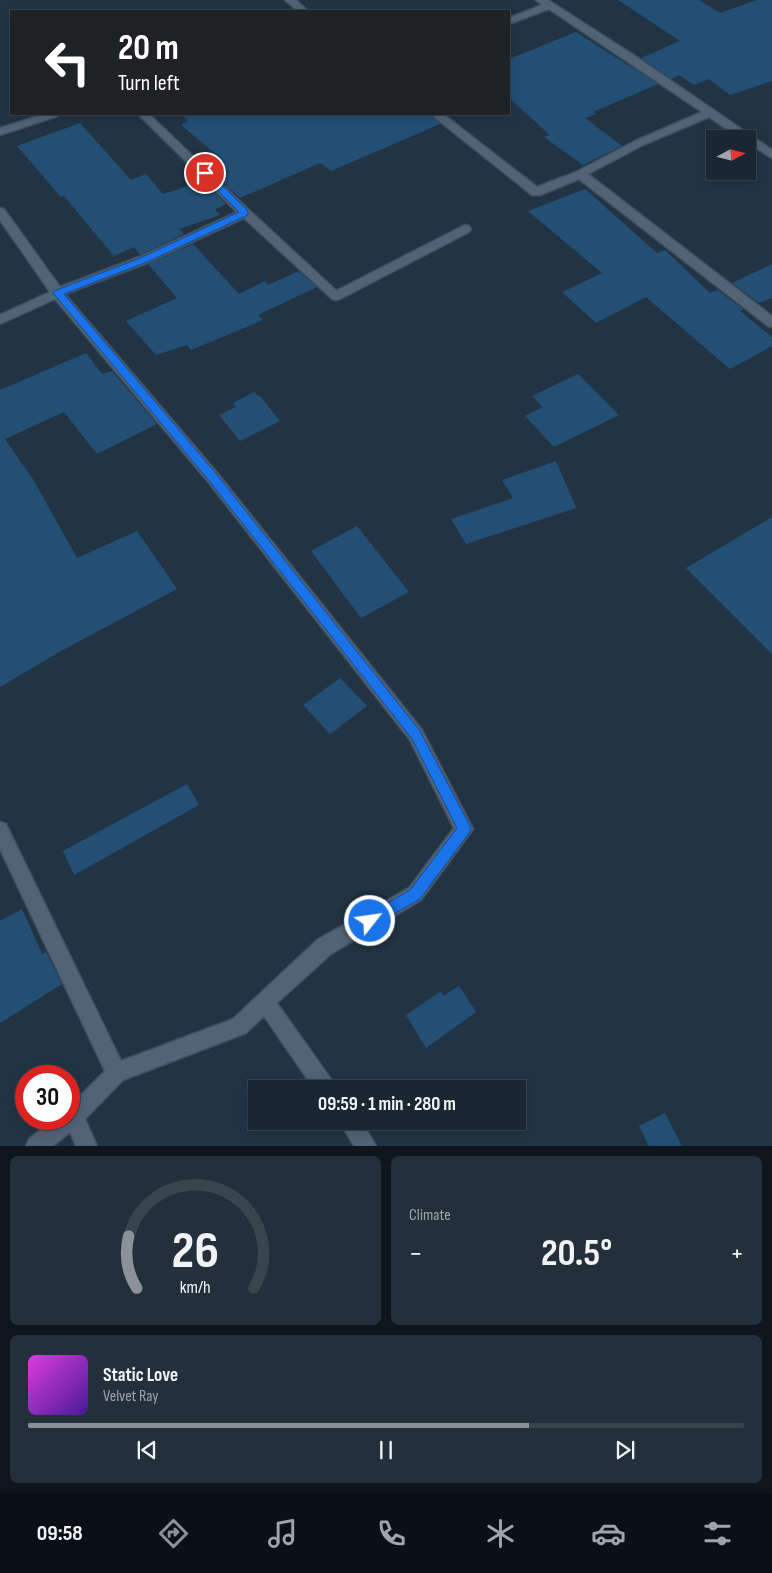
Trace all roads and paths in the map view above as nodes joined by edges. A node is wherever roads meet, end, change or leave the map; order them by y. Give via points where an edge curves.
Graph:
1 (290, 0) edge
2 (545, 3) edge
3 (303, 10) edge
4 (510, 20) edge
5 (710, 112) junction
6 (51, 115) edge
7 (144, 115) edge
8 (438, 115) edge
9 (0, 132) edge
10 (772, 155) edge
11 (580, 174) junction
12 (0, 212) edge
13 (245, 213) junction
14 (466, 229) dead end
15 (57, 293) junction
16 (0, 320) edge
17 (772, 323) edge
18 (0, 830) edge
19 (265, 1002) junction
20 (116, 1073) junction
21 (320, 1080) edge
22 (80, 1110) edge
23 (56, 1130) edge
24 (79, 1130) edge
25 (355, 1130) edge
26 (36, 1146) edge
27 (87, 1146) edge
28 (366, 1146) edge

1 - 3 street
2 - 4 street
2 - 5 street
5 - 10 street
5 - 11 street via 639,143
6 - 9 street
7 - 13 street
8 - 11 street via 536,192
11 - 17 street
12 - 15 street
13 - 14 street via 336,296
13 - 15 street via 143,260
15 - 16 street
15 - 19 street via 214,479 416,735 464,829 415,894 324,947
18 - 20 street
19 - 20 street via 240,1026
19 - 21 street
20 - 22 street
23 - 26 street
24 - 27 street
25 - 28 street

